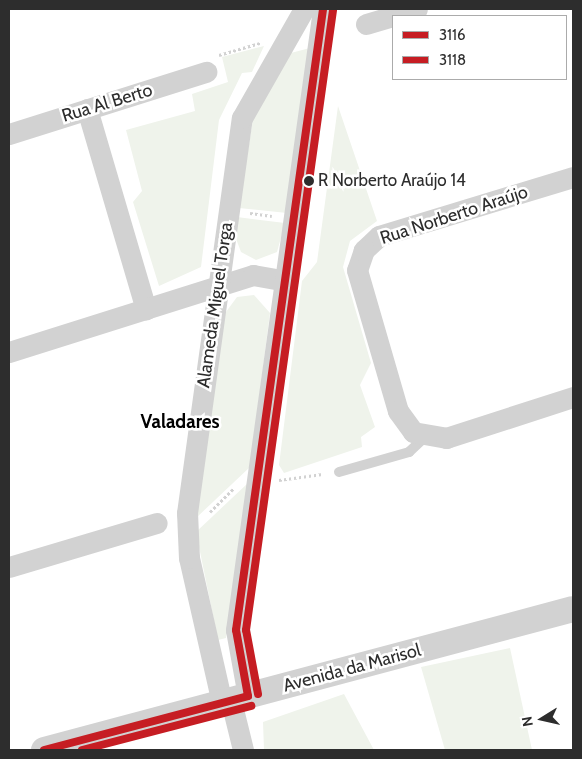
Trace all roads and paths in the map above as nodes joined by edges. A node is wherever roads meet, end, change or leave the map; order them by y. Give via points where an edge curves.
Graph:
1 (304, 9) edge
2 (323, 9) edge
3 (417, 9) edge
4 (397, 15) edge
5 (392, 16) edge
6 (366, 24) dead end
7 (206, 72) dead end
8 (87, 109) junction
9 (9, 134) edge
10 (573, 177) edge
11 (228, 210) junction
12 (296, 220) junction
13 (287, 281) junction
14 (217, 287) junction
15 (146, 310) junction
16 (9, 352) edge
17 (573, 397) edge
18 (424, 438) junction
19 (339, 472) joint
20 (259, 476) junction
21 (157, 523) dead end
22 (9, 567) edge
23 (573, 609) edge
24 (234, 700) junction
25 (44, 750) edge
26 (242, 750) edge

1 - 11 street, Alameda Miguel Torga via 242,118
2 - 12 street
3 - 4 street
5 - 6 street
7 - 8 street, Rua Al Berto
8 - 9 street, Rua Al Berto
8 - 15 street
10 - 18 street, Rua Norberto Araújo via 380,236 364,250 358,283 398,411 405,426
11 - 12 path
11 - 14 street, Alameda Miguel Torga
12 - 13 street
13 - 14 street via 253,275
13 - 20 street
14 - 15 street
14 - 24 street, Alameda Miguel Torga via 186,529
15 - 16 street
17 - 18 street via 446,438
18 - 19 lane via 409,452
19 - 20 path via 281,480
20 - 24 street via 236,630
21 - 22 street
23 - 24 street, Avenida da Marisol
24 - 25 street, Avenida da Marisol
24 - 26 street

